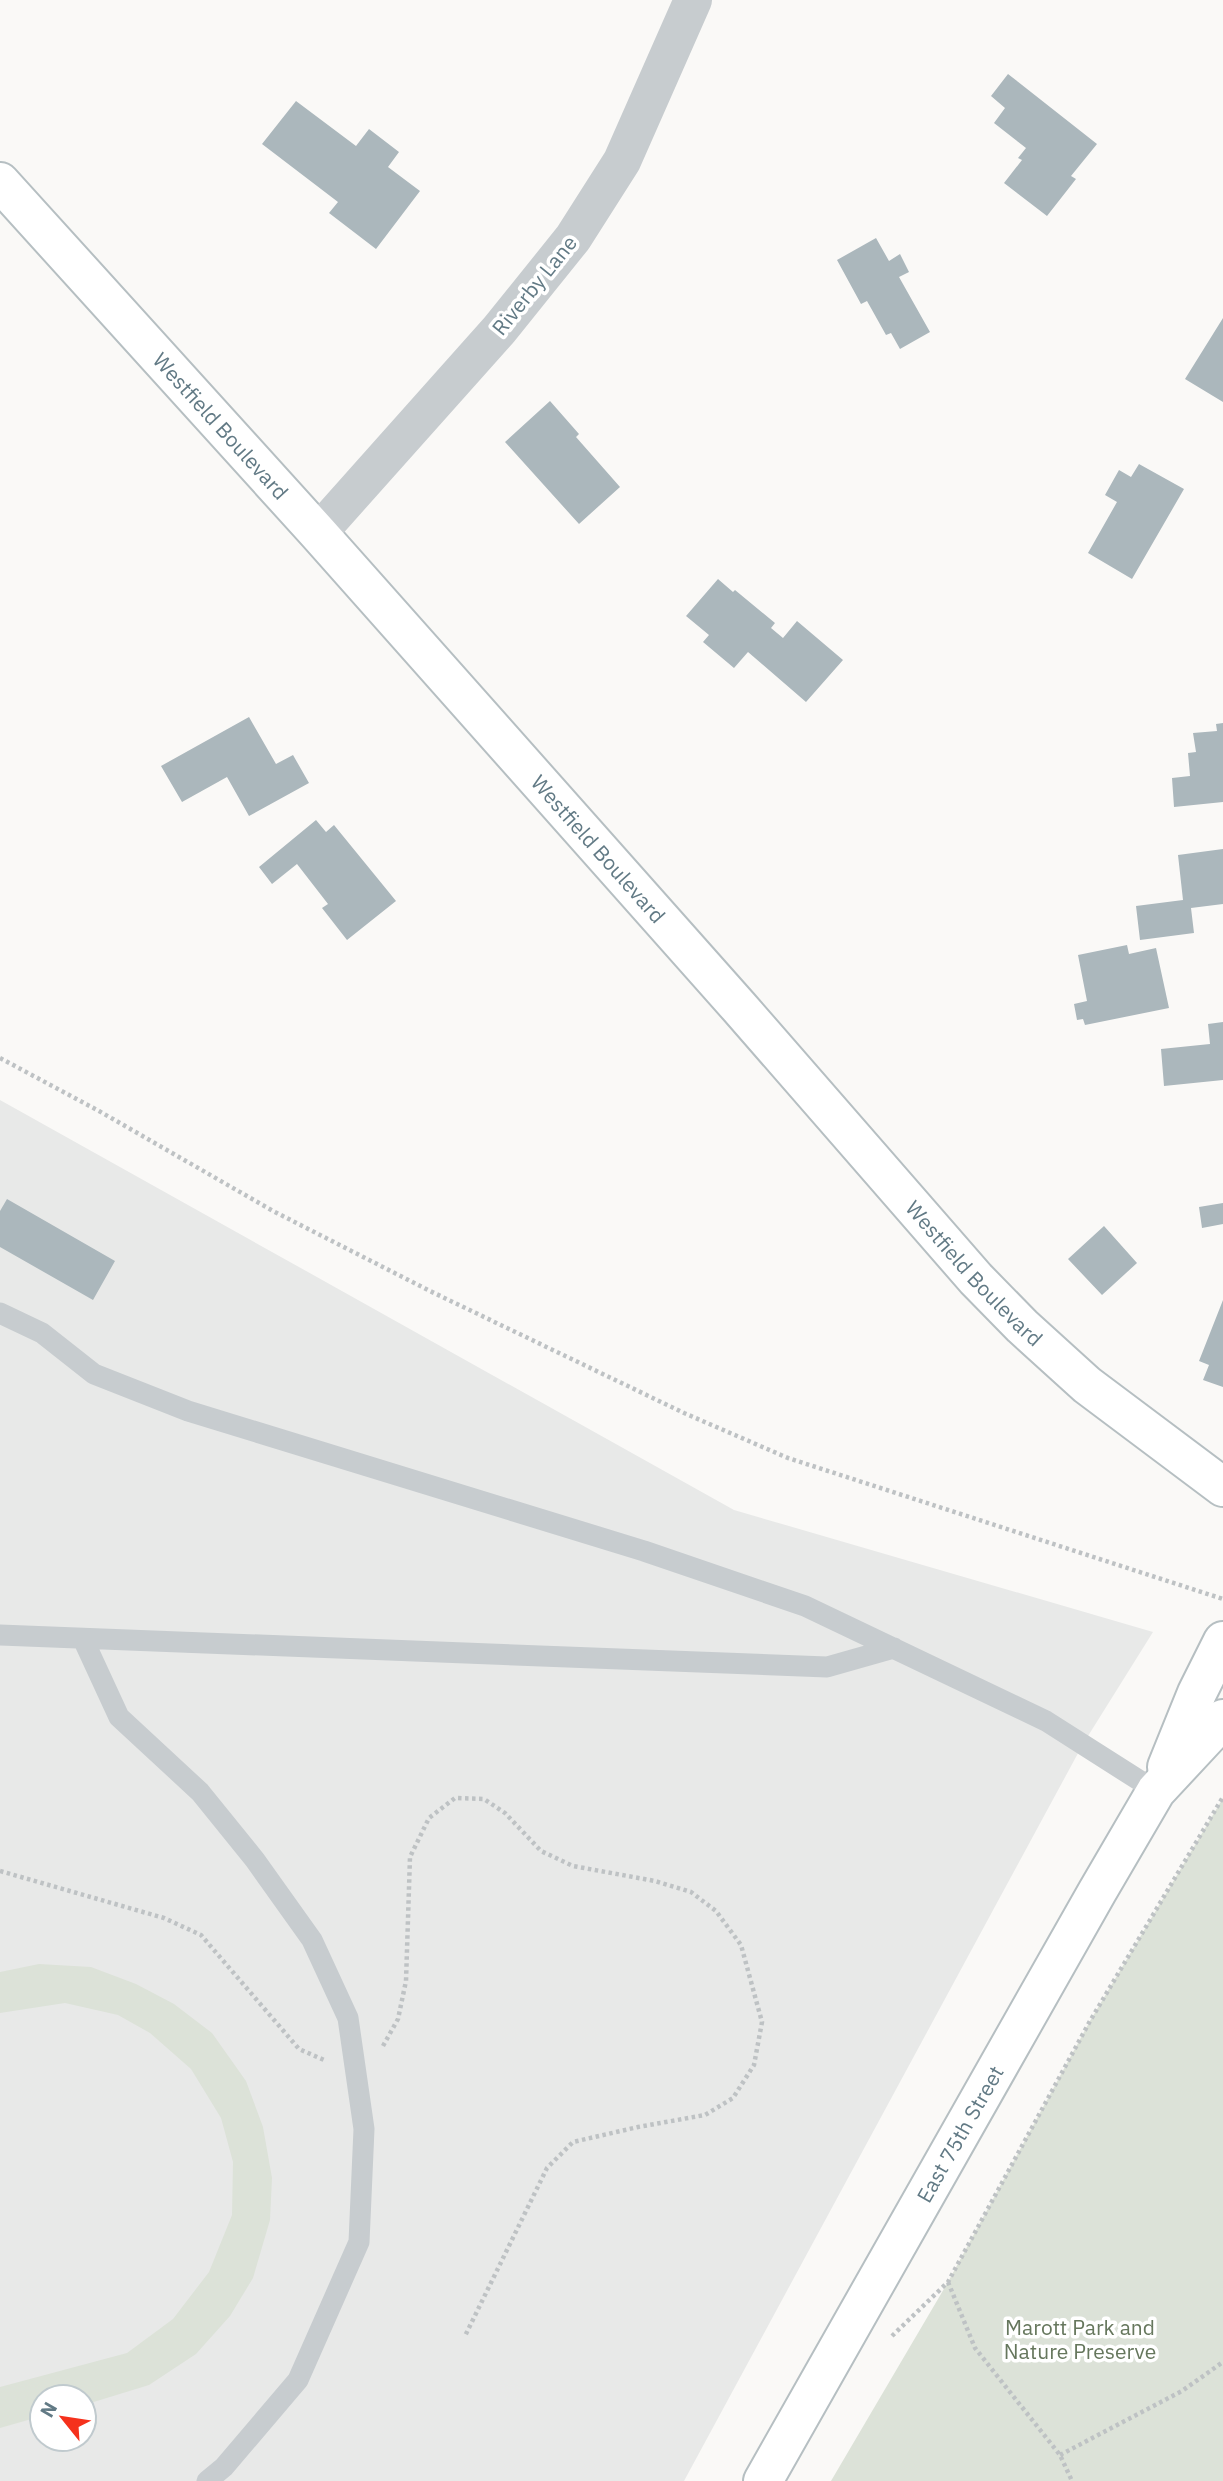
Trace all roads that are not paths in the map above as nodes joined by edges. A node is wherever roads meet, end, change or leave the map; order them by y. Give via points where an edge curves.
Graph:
1 (693, 0) edge
2 (0, 182) edge
3 (318, 533) junction
4 (0, 1313) edge
5 (1223, 1487) edge
6 (0, 1635) edge
7 (83, 1639) junction
8 (1223, 1641) edge
9 (894, 1648) junction
10 (1223, 1719) edge
11 (1158, 1790) junction
12 (207, 2481) edge
13 (763, 2481) edge

1 - 3 street, Riverby Lane via 622,161 573,238 499,330
2 - 3 street, Westfield Boulevard
3 - 5 street, Westfield Boulevard via 976,1279 1087,1385
4 - 9 lane via 42,1333 94,1374 188,1411 644,1551 805,1606
6 - 7 lane
7 - 9 lane via 827,1667
7 - 12 lane via 119,1717 200,1792 255,1860 312,1940 348,2018 364,2129 359,2242 298,2380
8 - 11 street, East 75th Street
9 - 11 lane via 1046,1721
10 - 11 street, East 75th Street
11 - 13 street, East 75th Street

